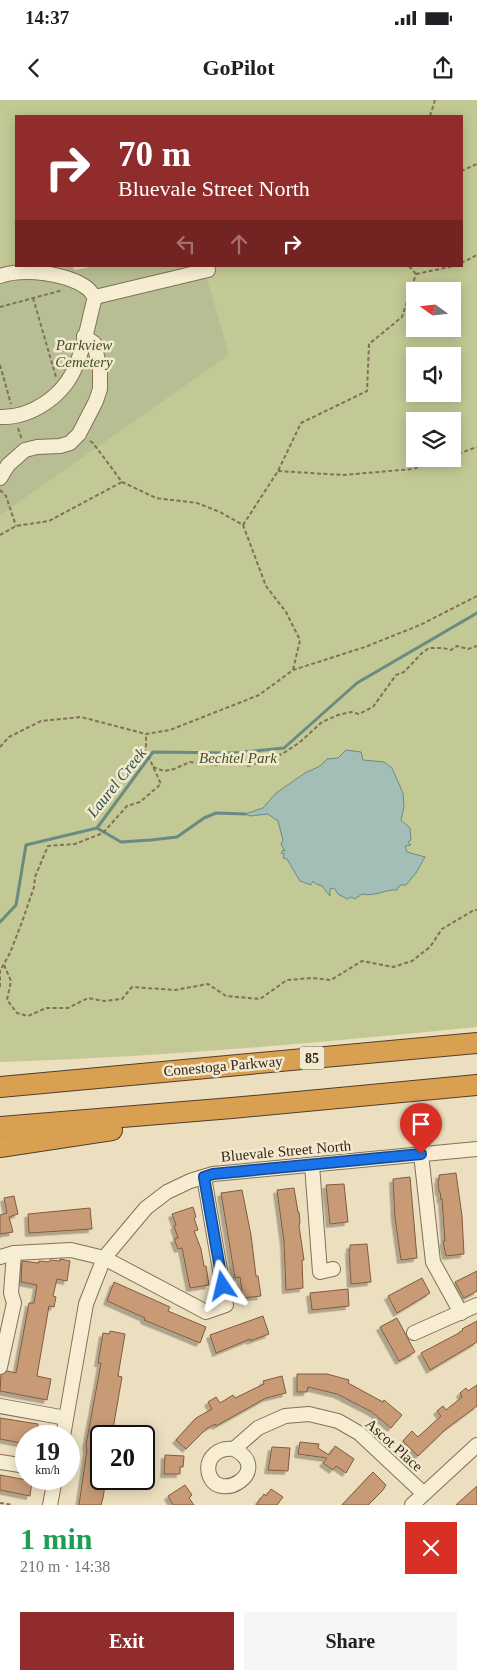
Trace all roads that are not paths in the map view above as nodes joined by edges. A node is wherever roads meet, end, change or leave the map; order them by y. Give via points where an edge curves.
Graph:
1 (208, 270) dead end
2 (0, 276) edge
3 (95, 297) junction
4 (84, 336) junction
5 (0, 417) edge
6 (0, 478) edge
7 (477, 1043) edge
8 (0, 1073) edge
9 (146, 1073) junction
10 (477, 1085) edge
11 (0, 1087) edge
12 (232, 1108) junction
13 (0, 1126) edge
14 (0, 1147) edge
15 (477, 1149) edge
16 (421, 1154) junction
17 (312, 1165) junction
18 (204, 1177) junction
19 (14, 1253) junction
20 (0, 1257) edge
21 (104, 1258) junction
22 (333, 1269) dead end
23 (477, 1305) edge
24 (462, 1313) junction
25 (414, 1333) dead end
26 (0, 1367) edge
27 (0, 1406) edge
28 (66, 1418) junction
29 (64, 1425) edge
30 (477, 1445) edge
31 (234, 1449) dead end
32 (0, 1462) edge
33 (15, 1464) edge
34 (53, 1490) edge
35 (423, 1493) junction
36 (50, 1505) edge
37 (412, 1505) edge

1 - 3 street
2 - 3 street via 34,272 61,276 87,288
3 - 4 street
4 - 5 street via 77,365 68,381 43,406 20,415
4 - 6 street via 94,343 100,368 100,389 79,434 70,443 60,446 24,450
7 - 9 highway, Conestoga Parkway / 85
8 - 9 highway
9 - 11 highway, Conestoga Parkway / 85
10 - 12 highway
12 - 13 highway
12 - 14 highway
15 - 16 street, Bluevale Street North
16 - 17 street, Bluevale Street North
16 - 24 street via 433,1262
17 - 18 street, Bluevale Street North
17 - 22 street via 320,1272
18 - 21 street, Bluevale Street North via 168,1192 146,1208
18 - 21 street via 226,1305 206,1312
19 - 20 street
19 - 21 street via 71,1250
19 - 26 street via 11,1293 14,1303
21 - 28 street, Bluevale Street North via 86,1304
23 - 24 street
24 - 25 street
27 - 28 street
28 - 29 street, Bluevale Street North
30 - 35 street
31 - 35 street, Ascot Place via 258,1428 285,1416 310,1414 338,1421 359,1433
32 - 33 street
34 - 36 street
35 - 37 street

